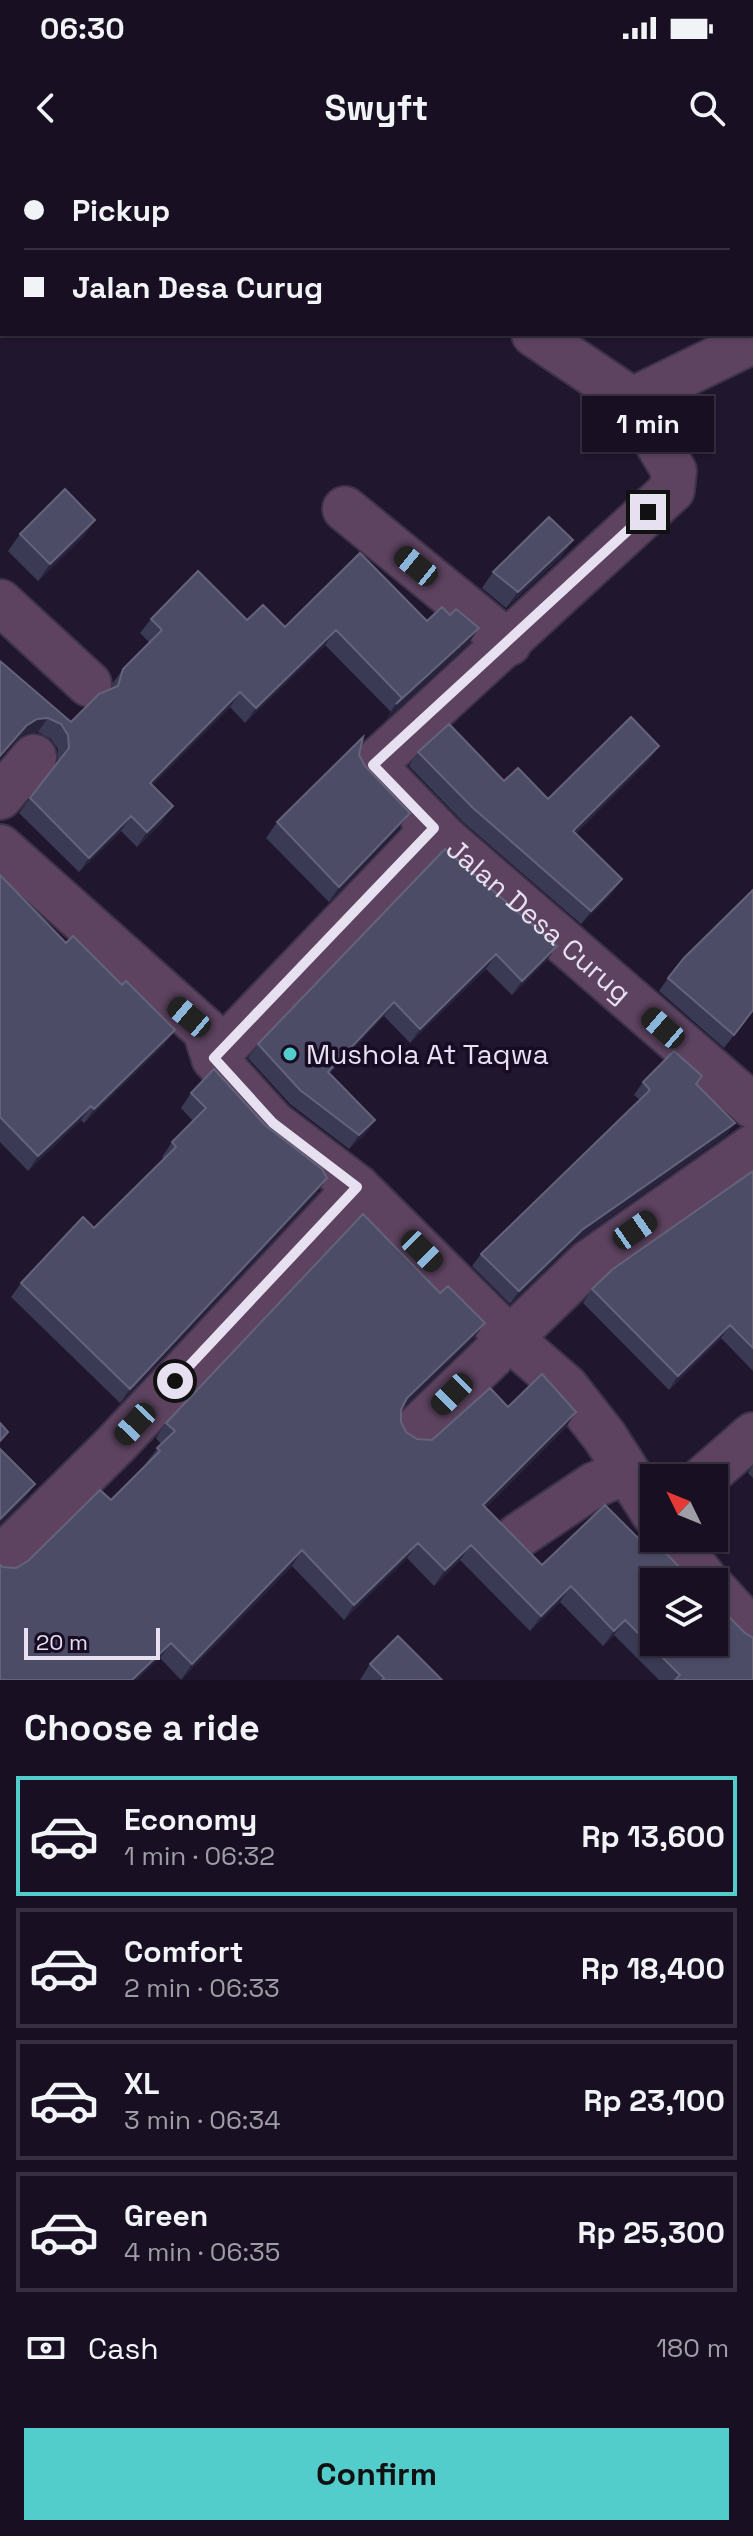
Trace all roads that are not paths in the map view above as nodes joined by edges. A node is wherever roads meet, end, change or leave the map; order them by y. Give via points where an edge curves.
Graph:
1 (537, 336) edge
2 (753, 341) edge
3 (632, 400) junction
4 (345, 509) dead end
5 (0, 602) edge
6 (509, 643) junction
7 (89, 684) dead end
8 (34, 757) dead end
9 (0, 797) edge
10 (434, 828) junction
11 (0, 847) edge
12 (214, 1058) junction
13 (753, 1106) edge
14 (753, 1147) edge
15 (357, 1187) junction
16 (508, 1337) junction
17 (414, 1431) dead end
18 (753, 1435) edge
19 (720, 1464) edge
20 (626, 1472) junction
21 (640, 1493) edge
22 (518, 1536) edge
23 (683, 1552) edge
24 (0, 1559) edge
25 (696, 1568) edge
26 (728, 1604) edge
27 (753, 1632) edge

1 - 3 street, Jalan Desa Curug
2 - 3 street
3 - 6 street, Jalan Desa Curug via 674,471 672,490
4 - 6 street
5 - 7 street
6 - 10 street, Jalan Desa Curug via 373,765
8 - 9 street
10 - 12 street, Jalan Desa Curug
10 - 13 street, Jalan Desa Curug
11 - 12 street via 205,1030
12 - 15 street via 273,1123
14 - 16 street via 588,1263
15 - 16 street
15 - 24 street via 114,1446
16 - 17 street
16 - 20 street via 566,1387
18 - 19 street
20 - 21 street
20 - 22 street via 594,1485
23 - 25 street
26 - 27 street

